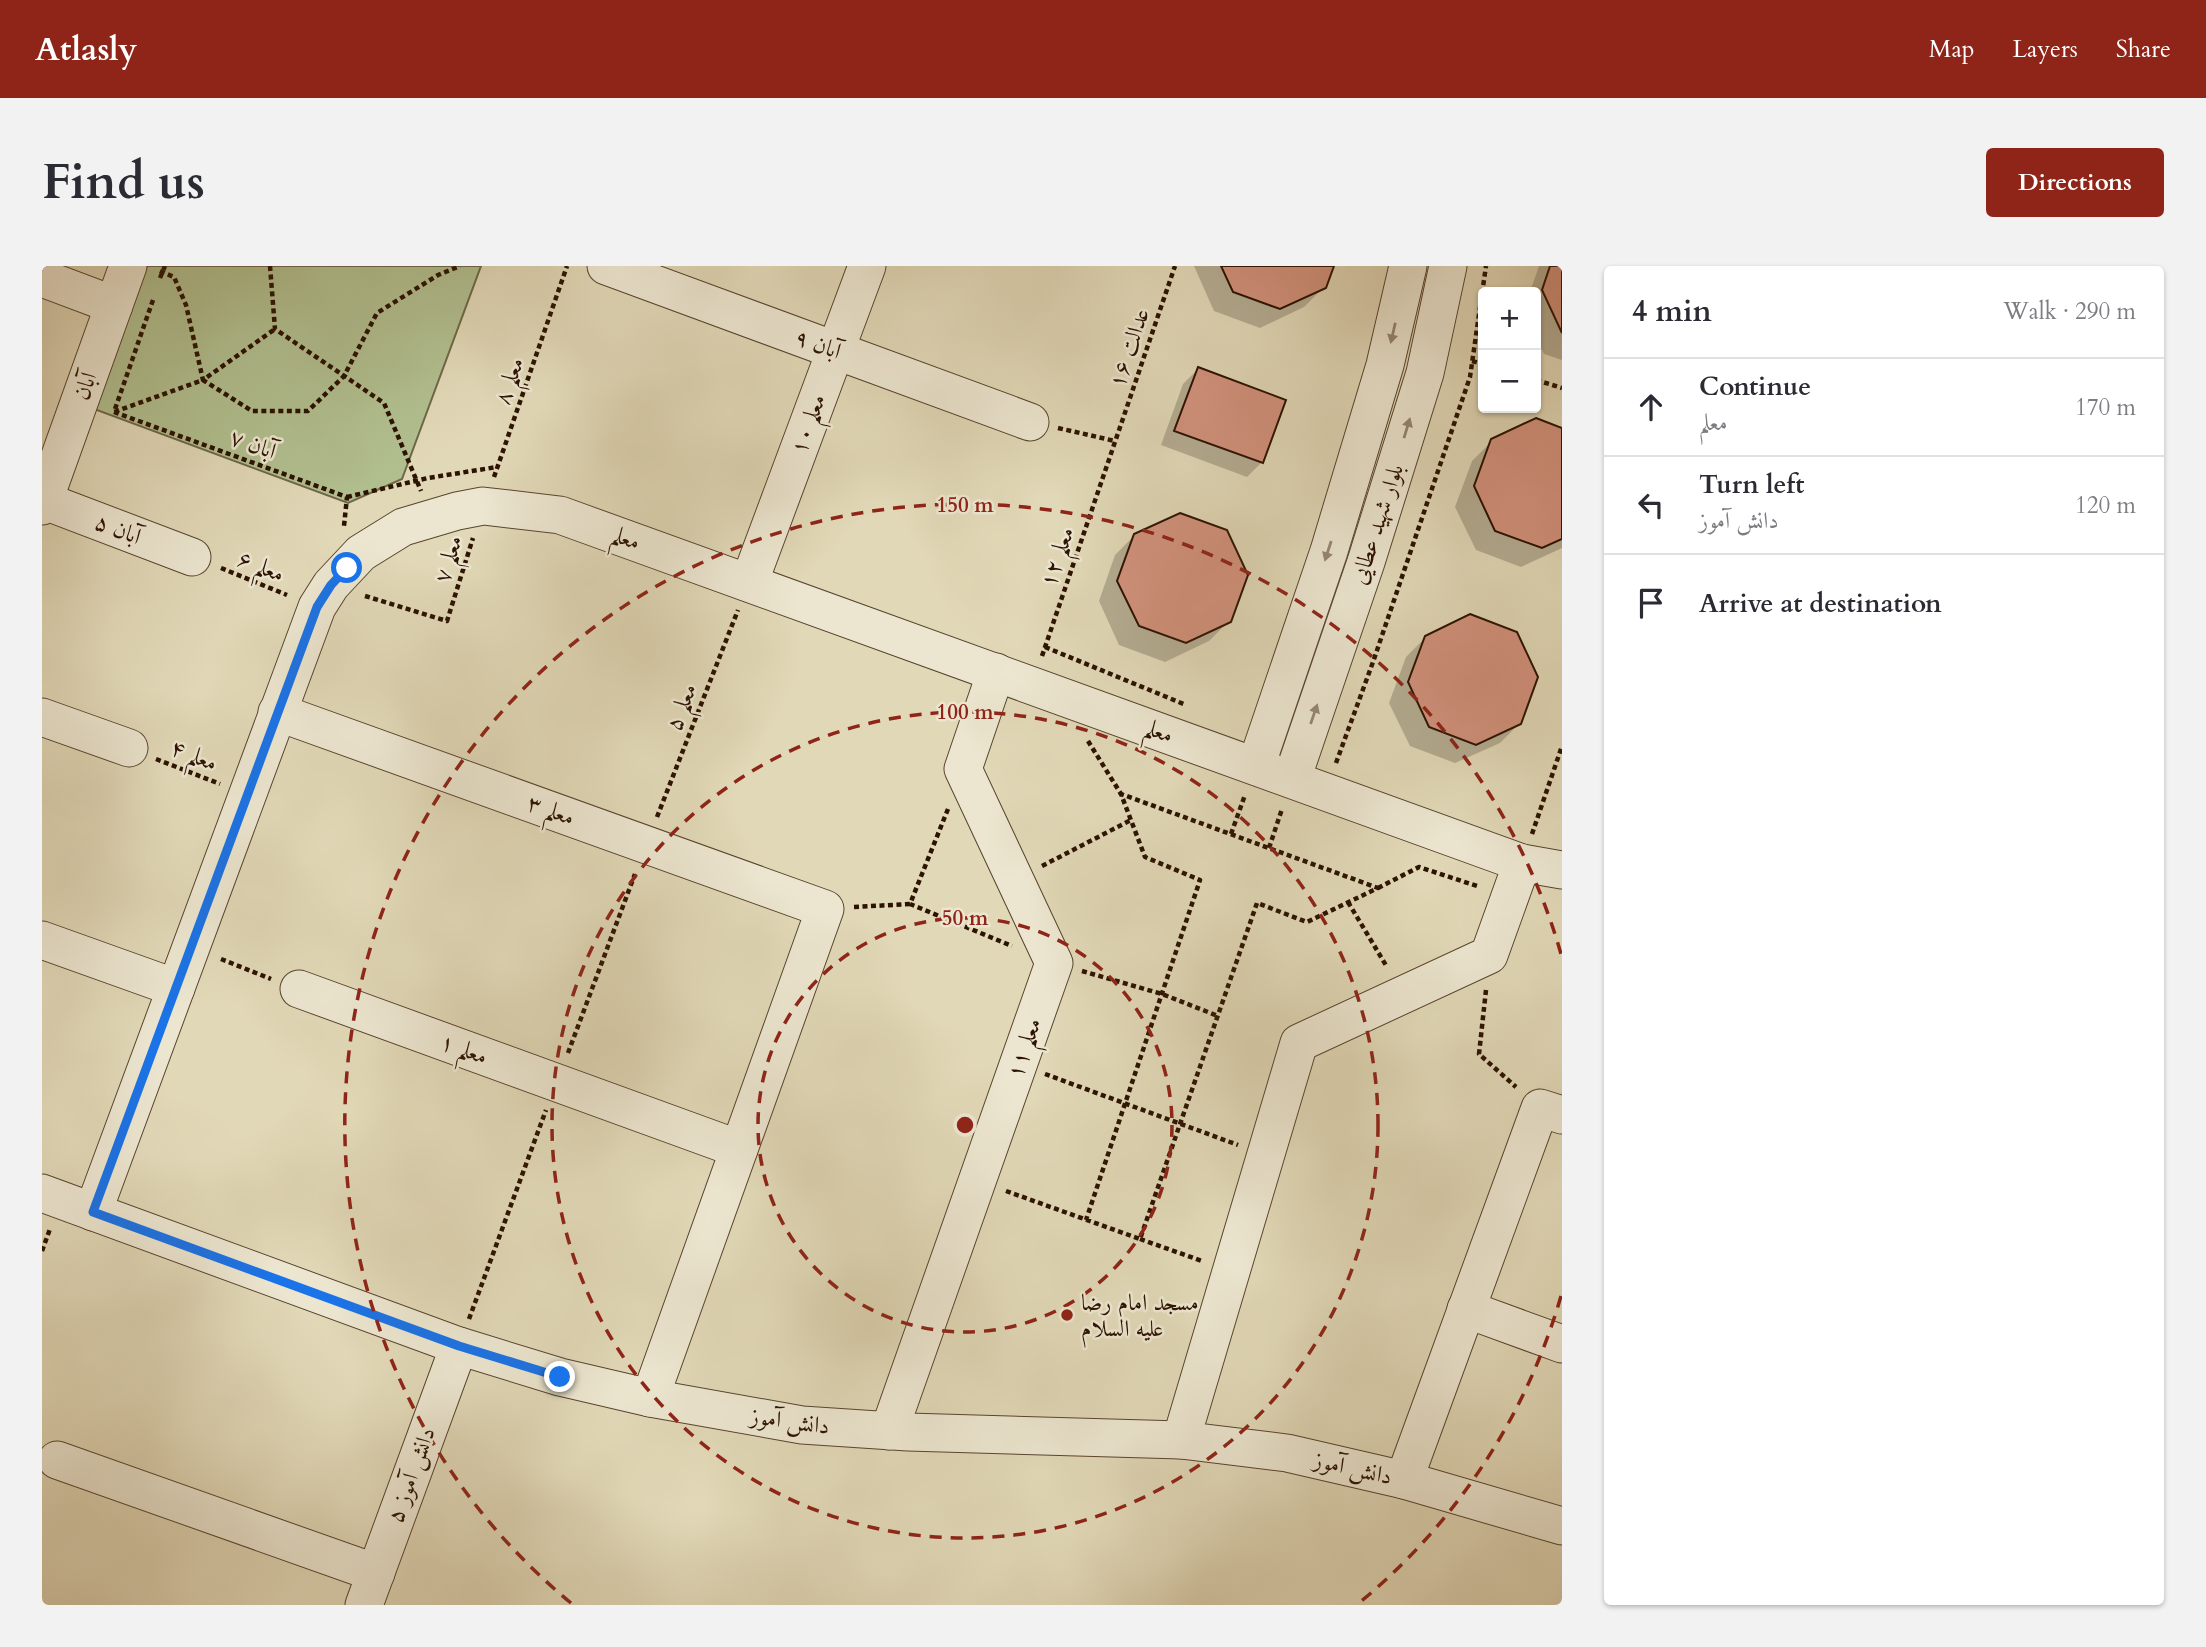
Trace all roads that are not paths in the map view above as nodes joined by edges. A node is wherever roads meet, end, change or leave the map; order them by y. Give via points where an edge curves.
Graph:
1 (606, 266) edge
2 (867, 266) edge
3 (1408, 266) edge
4 (1448, 266) edge
5 (152, 268) edge
6 (42, 278) edge
7 (114, 305) junction
8 (835, 350) junction
9 (1030, 422) road end
10 (43, 502) edge
11 (192, 557) road end
12 (749, 583) junction
13 (996, 672) junction
14 (277, 712) junction
15 (42, 717) edge
16 (129, 748) road end
17 (1256, 766) junction
18 (1309, 785) junction
19 (1522, 863) junction
20 (1562, 870) edge
21 (42, 940) edge
22 (176, 988) junction
23 (299, 989) road end
24 (1551, 1112) edge
25 (739, 1149) junction
26 (42, 1193) edge
27 (93, 1212) junction
28 (1466, 1309) junction
29 (1562, 1344) edge
30 (459, 1346) junction
31 (650, 1398) junction
32 (889, 1431) junction
33 (1181, 1440) junction
34 (57, 1460) dead end
35 (1404, 1480) junction
36 (1562, 1527) edge
37 (370, 1589) edge

1 - 8 street, آبان ۹
2 - 8 street, معلم ۱۰
3 -> 17 street, بلوار شهید عطایی via 1385,365 1329,551
18 -> 4 street, بلوار شهید عطایی via 1366,562 1425,373
5 - 7 street, آبان
6 - 7 street
7 - 10 street, آبان
8 - 9 street, آبان ۹
8 - 12 street, معلم ۱۰
10 - 11 street, آبان ۵
12 - 13 street, معلم
12 - 14 street, معلم via 561,514 483,506 431,518 403,527 361,553 332,587
13 - 17 street, معلم
13 - 32 street, معلم ۱۱ via 963,769 1054,963
14 - 22 street, معلم
14 - 25 street, معلم ۳ via 825,909
15 - 16 street
17 - 18 street, معلم
18 - 19 street, معلم
19 - 20 street, معلم
19 - 33 street via 1489,955 1299,1043
21 - 22 street
22 - 27 street, معلم
23 - 25 street, معلم ۱
24 - 28 street
25 - 31 street
26 - 27 street, دانش آموز
27 - 30 street, دانش آموز
28 - 29 street
28 - 35 street
30 - 31 street, دانش آموز
30 - 37 street, دانش آموز ۵
31 - 32 street, دانش آموز via 802,1425
32 - 33 street, دانش آموز
33 - 35 street, دانش آموز via 1287,1453
34 - 37 street
35 - 36 street, دانش آموز

